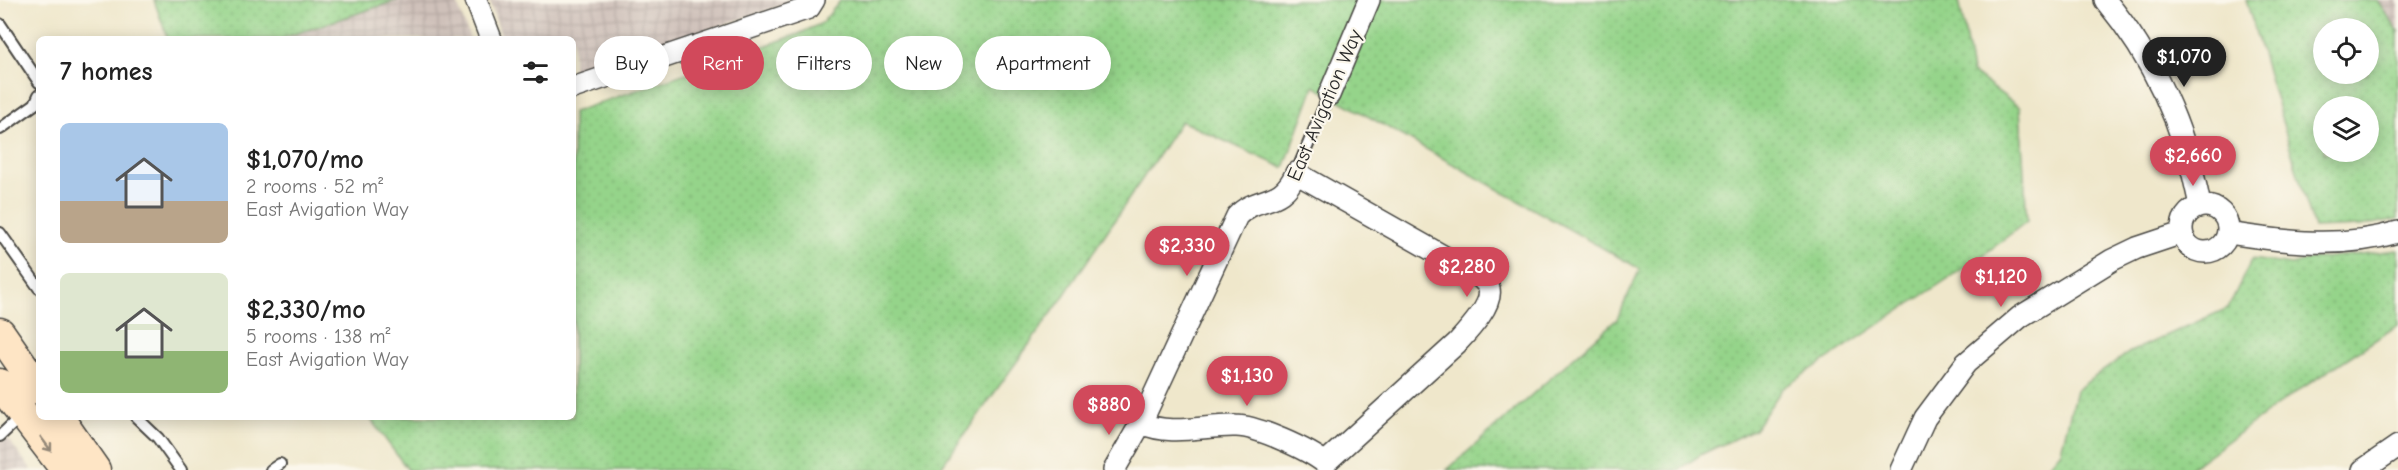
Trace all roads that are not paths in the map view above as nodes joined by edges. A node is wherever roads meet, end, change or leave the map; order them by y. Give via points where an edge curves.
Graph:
1 (476, 0) edge
2 (814, 0) edge
3 (1369, 0) edge
4 (2105, 0) edge
5 (0, 24) edge
6 (490, 36) edge
7 (36, 78) edge
8 (576, 87) edge
9 (1329, 95) joint
10 (36, 102) edge
11 (0, 129) edge
12 (1296, 173) junction
13 (2200, 205) junction
14 (2398, 231) edge
15 (0, 233) edge
16 (2182, 233) junction
17 (2228, 233) junction
18 (36, 284) edge
19 (0, 333) edge
20 (0, 384) edge
21 (36, 385) edge
22 (23, 414) junction
23 (60, 420) edge
24 (139, 420) edge
25 (1141, 423) junction
26 (0, 436) edge
27 (2398, 446) edge
28 (1328, 466) edge
29 (66, 470) edge
30 (95, 470) edge
31 (181, 470) edge
32 (1114, 470) edge
33 (1901, 470) edge
34 (2363, 470) edge

1 - 6 street
2 - 8 street via 809,8
3 - 9 street, East Avigation Way
4 - 13 street via 2138,43 2171,105
5 - 7 lane
9 - 12 lane, East Avigation Way
10 - 11 lane
12 - 25 street, East Avigation Way via 1290,187 1274,198 1245,207 1237,216
12 - 28 street via 1480,277 1489,286 1490,298 1465,335
13 - 16 street via 2187,213
13 - 17 street via 2222,212
14 - 17 street via 2334,243 2286,242
15 - 18 lane
16 - 17 street via 2187,245 2205,252 2222,245
16 - 33 street via 2112,260 2020,317 1966,363 1925,418
19 - 21 main road
20 - 22 main road
22 - 26 lane
22 -> 29 main road
23 - 30 main road
24 - 31 lane
25 - 28 street via 1166,430 1250,427
25 - 32 street, East Avigation Way
27 - 34 street

